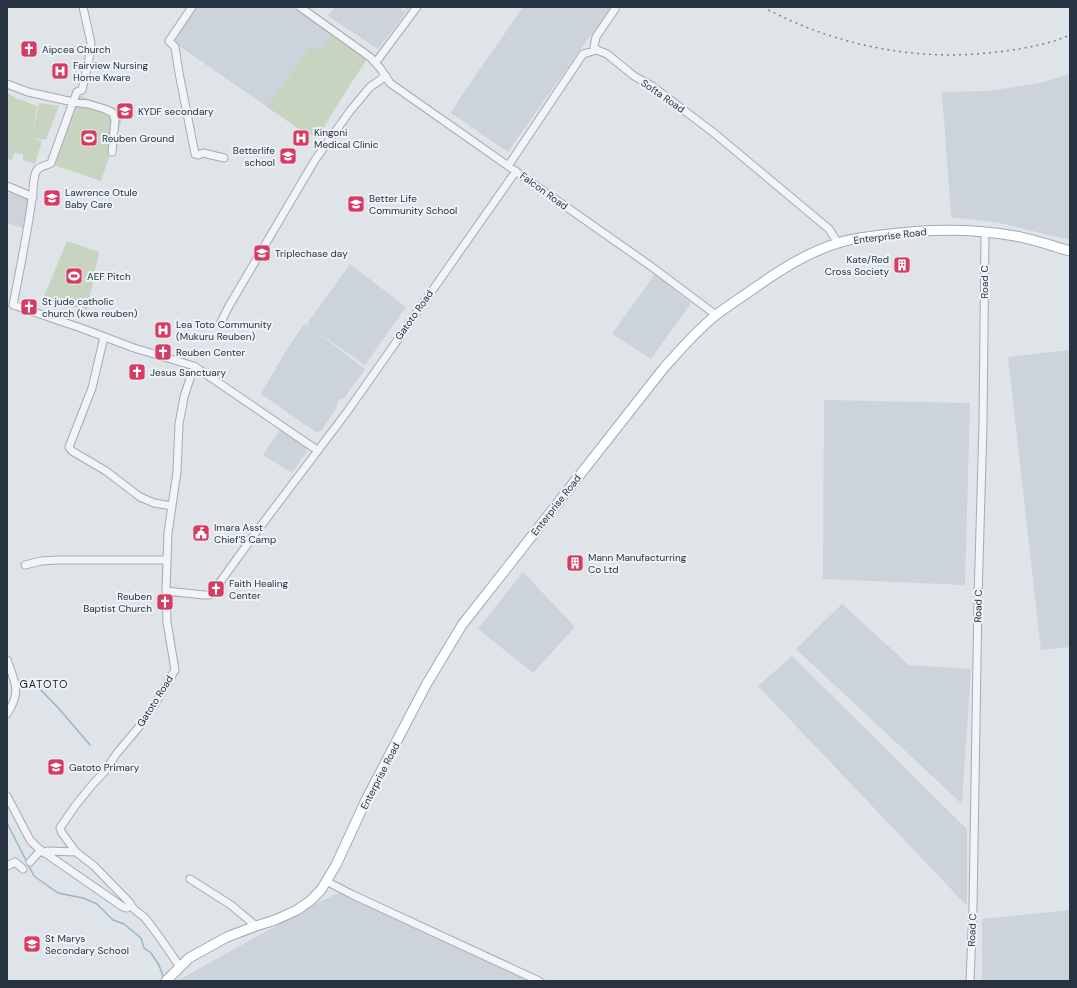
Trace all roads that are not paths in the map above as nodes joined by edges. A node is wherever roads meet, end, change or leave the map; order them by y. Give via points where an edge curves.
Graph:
1 (83, 7) edge
2 (192, 7) edge
3 (300, 7) edge
4 (416, 7) edge
5 (615, 10) dead end
6 (597, 50) junction
7 (376, 62) junction
8 (386, 76) junction
9 (7, 84) edge
10 (73, 102) junction
11 (112, 152) dead end
12 (224, 158) dead end
13 (508, 166) junction
14 (516, 171) junction
15 (7, 186) edge
16 (33, 197) junction
17 (985, 232) junction
18 (838, 243) junction
19 (1070, 251) edge
20 (10, 303) edge
21 (716, 315) junction
22 (221, 322) dead end
23 (104, 337) junction
24 (194, 366) junction
25 (317, 450) junction
26 (172, 506) junction
27 (167, 560) junction
28 (25, 565) dead end
29 (166, 590) junction
30 (7, 660) edge
31 (7, 714) edge
32 (7, 796) edge
33 (43, 852) junction
34 (76, 852) junction
35 (30, 862) dead end
36 (7, 866) edge
37 (23, 869) dead end
38 (190, 879) dead end
39 (326, 880) junction
40 (130, 906) junction
41 (256, 926) junction
42 (180, 967) junction
43 (168, 978) edge
44 (539, 981) edge
45 (970, 981) edge

1 - 10 street via 91,43 82,90 77,92
2 - 12 street via 169,41 175,47 195,154 203,153
3 - 7 street, Falcon Road
4 - 7 street
5 - 6 street via 596,37 594,47
6 - 13 street via 583,54
6 - 18 street, Softa Road via 607,54 714,133 829,229
7 - 8 street, Falcon Road
8 - 13 street, Falcon Road via 390,83
8 - 22 street via 370,87 315,160
9 - 10 street via 28,92
10 - 11 street via 113,113 115,120
10 - 16 street via 52,163 37,171
13 - 14 street, Falcon Road
14 - 21 street, Falcon Road
14 - 25 street, Gatoto Road via 347,412
15 - 16 street
16 - 20 street
17 - 18 main road, Enterprise Road via 945,230 898,233
17 - 19 main road, Enterprise Road via 1016,236
17 - 45 street, Road C
18 - 21 main road, Enterprise Road via 793,263
20 - 23 street
21 - 39 main road, Enterprise Road via 663,369 462,625 426,686 366,800 336,865
23 - 24 street
23 - 26 street via 92,388 69,447 140,497
24 - 25 street
24 - 26 street, Gatoto Road via 180,418
25 - 29 street, Gatoto Road via 213,592 204,595
26 - 27 street, Gatoto Road
27 - 28 street via 60,560
27 - 29 street, Gatoto Road
29 - 34 street, Gatoto Road via 167,622 175,670 139,727 60,826
30 - 31 street via 16,696
32 - 33 street via 30,840
33 - 34 street
33 - 35 street
33 - 40 street via 123,907
34 - 40 street, Gatoto Road via 94,866 130,903
36 - 37 street via 15,862
38 - 41 street via 231,905
39 - 41 main road, Enterprise Road via 321,890 297,910
39 - 44 street
40 - 42 street, Gatoto Road via 149,923
41 - 42 main road, Enterprise Road via 204,949
42 - 43 main road, Enterprise Road

